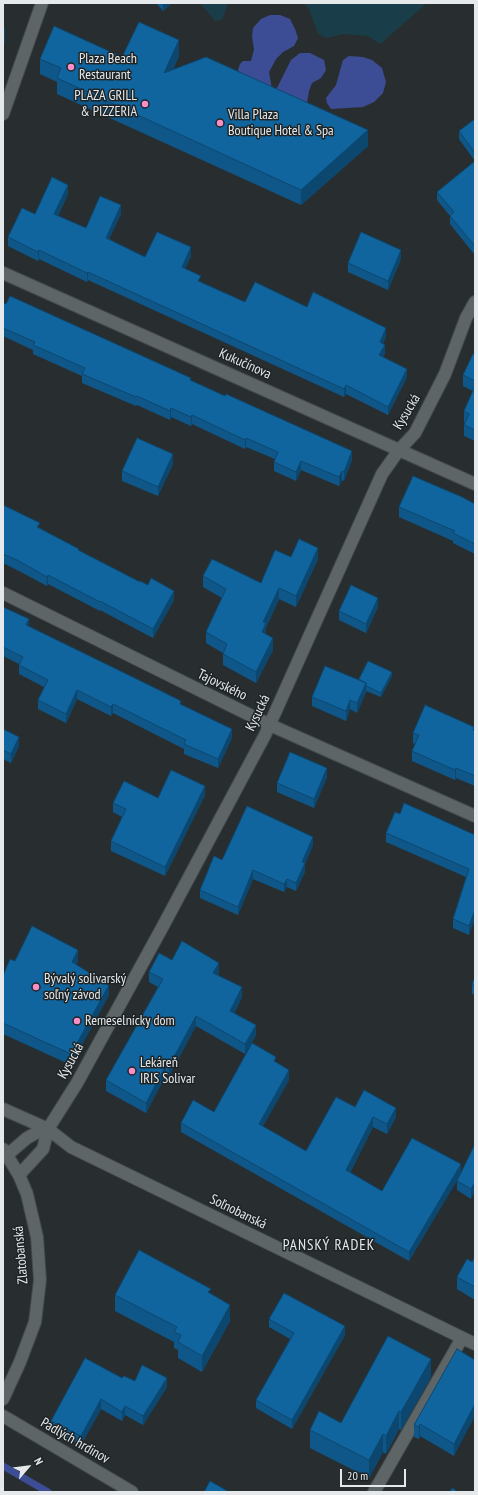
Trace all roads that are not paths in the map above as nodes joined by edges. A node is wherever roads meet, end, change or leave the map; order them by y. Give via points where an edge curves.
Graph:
1 (42, 3) edge
2 (3, 114) edge
3 (3, 273) edge
4 (475, 302) edge
5 (399, 450) junction
6 (475, 484) edge
7 (3, 593) edge
8 (270, 725) junction
9 (475, 816) edge
10 (3, 1109) edge
11 (48, 1129) junction
12 (5, 1152) edge
13 (19, 1175) junction
14 (462, 1338) junction
15 (475, 1344) edge
16 (3, 1399) edge
17 (3, 1416) edge
18 (132, 1492) edge
19 (374, 1492) edge

1 - 2 street
3 - 5 street, Kukučínova
4 - 5 street, Kysucká via 466,318 445,374 415,433
5 - 6 street, Kukučínova
5 - 8 street, Kysucká via 382,474
7 - 8 street, Tajovského
8 - 9 street, Tajovského
8 - 11 street, Kysucká via 163,926
10 - 11 street, Soľnobanská
11 - 12 street via 36,1133
11 - 13 street, Kysucká via 43,1149
11 - 14 street, Soľnobanská via 71,1147
12 - 13 street, Zlatobanská
13 - 16 street, Zlatobanská via 27,1194 37,1237 40,1280 35,1322
14 - 15 street, Soľnobanská
14 - 19 street
17 - 18 street, Padlých hrdinov

